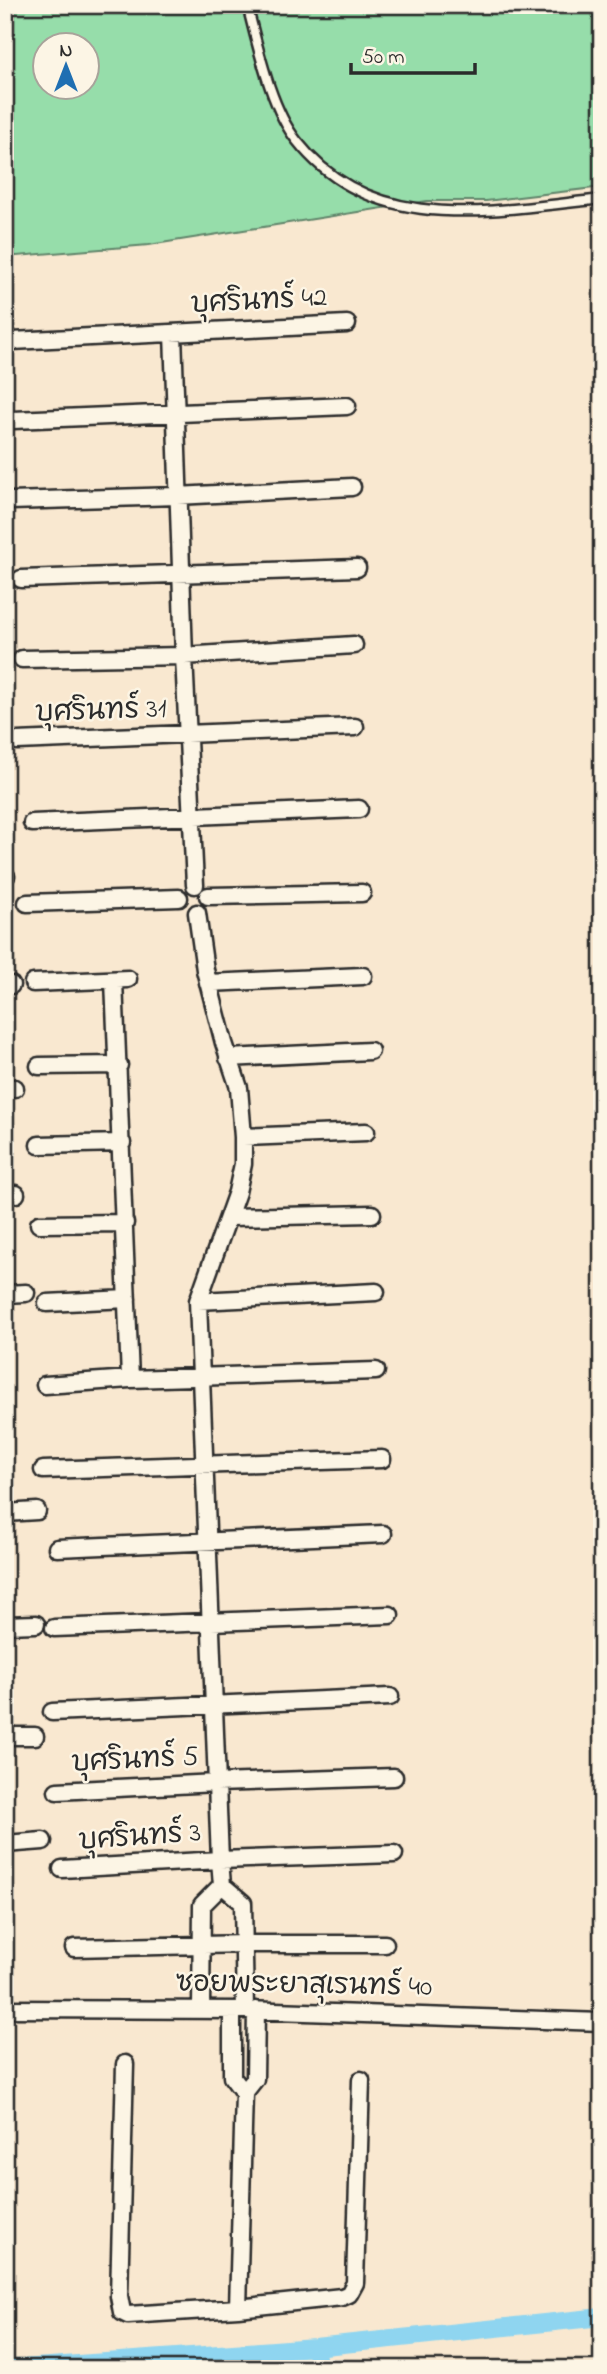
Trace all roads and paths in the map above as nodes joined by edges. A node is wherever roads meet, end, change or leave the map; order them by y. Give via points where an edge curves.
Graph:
1 (247, 5) edge
2 (602, 199) edge
3 (347, 324) dead end
4 (173, 333) junction
5 (12, 341) dead end
6 (347, 406) dead end
7 (176, 414) junction
8 (13, 420) dead end
9 (352, 487) dead end
10 (177, 496) junction
11 (10, 501) dead end
12 (357, 568) dead end
13 (180, 573) junction
14 (21, 579) dead end
15 (354, 645) dead end
16 (184, 656) junction
17 (22, 659) dead end
18 (355, 727) dead end
19 (187, 735) junction
20 (17, 741) dead end
21 (359, 809) dead end
22 (190, 817) junction
23 (32, 823) dead end
24 (201, 890) junction
25 (362, 893) dead end
26 (179, 898) junction
27 (27, 903) dead end
28 (197, 913) junction
29 (363, 976) dead end
30 (33, 983) dead end
31 (208, 983) junction
32 (370, 1051) dead end
33 (228, 1058) junction
34 (119, 1065) junction
35 (39, 1066) dead end
36 (366, 1132) dead end
37 (243, 1137) junction
38 (122, 1143) junction
39 (39, 1145) dead end
40 (372, 1214) dead end
41 (230, 1217) junction
42 (125, 1223) junction
43 (39, 1224) dead end
44 (376, 1292) dead end
45 (26, 1293) dead end
46 (5, 1294) edge
47 (127, 1299) junction
48 (198, 1301) junction
49 (47, 1303) dead end
50 (376, 1371) dead end
51 (200, 1376) junction
52 (130, 1379) junction
53 (45, 1385) dead end
54 (382, 1459) dead end
55 (202, 1464) junction
56 (43, 1470) dead end
57 (37, 1511) dead end
58 (5, 1513) edge
59 (383, 1534) dead end
60 (206, 1543) junction
61 (57, 1548) dead end
62 (390, 1615) dead end
63 (209, 1621) junction
64 (36, 1624) dead end
65 (5, 1625) edge
66 (54, 1628) dead end
67 (390, 1697) dead end
68 (213, 1703) junction
69 (52, 1712) dead end
70 (5, 1736) edge
71 (35, 1736) dead end
72 (394, 1777) dead end
73 (216, 1783) junction
74 (57, 1791) dead end
75 (43, 1841) dead end
76 (5, 1844) edge
77 (394, 1854) dead end
78 (220, 1860) junction
79 (62, 1870) dead end
80 (222, 1885) junction
81 (246, 1944) junction
82 (385, 1944) dead end
83 (201, 1945) junction
84 (74, 1948) dead end
85 (5, 2009) edge
86 (201, 2009) junction
87 (245, 2010) junction
88 (602, 2022) edge
89 (125, 2064) dead end
90 (361, 2080) dead end
91 (244, 2093) junction
92 (602, 2188) edge
93 (601, 2214) edge
94 (238, 2308) junction

1 - 2 lane via 274,98 296,139 356,191 430,211 478,212
3 - 4 street, บุศรินทร์ 42
4 - 5 street, บุศรินทร์ 42
4 - 7 street
6 - 7 street
7 - 8 street
7 - 10 street
9 - 10 street
10 - 11 street
10 - 13 street
12 - 13 street
13 - 14 street
13 - 16 street
15 - 16 street
16 - 17 street
16 - 19 street
18 - 19 street, บุศรินทร์ 31
19 - 20 street, บุศรินทร์ 31
19 - 22 street
21 - 22 street
22 - 23 street
22 - 24 street
24 - 25 street
24 - 26 street via 184,888
24 - 28 street via 205,907
26 - 27 street
26 - 28 street via 183,909
28 - 31 street
29 - 31 street
30 - 34 street via 121,979
31 - 33 street
32 - 33 street
33 - 37 street via 239,1088
34 - 35 street
34 - 38 street
36 - 37 street
37 - 41 street via 243,1164
38 - 39 street
38 - 42 street
40 - 41 street
41 - 48 street
42 - 43 street
42 - 47 street
44 - 48 street
45 - 46 street
47 - 49 street
47 - 52 street
48 - 51 street
50 - 51 street
51 - 52 street
51 - 55 street
52 - 53 street
54 - 55 street
55 - 56 street
55 - 60 street
57 - 58 street
59 - 60 street
60 - 61 street
60 - 63 street
62 - 63 street
63 - 66 street
63 - 68 street
64 - 65 street
67 - 68 street
68 - 69 street
68 - 73 street
70 - 71 street
72 - 73 street, บุศรินทร์ 5
73 - 74 street, บุศรินทร์ 5
73 - 78 street
75 - 76 street
77 - 78 street, บุศรินทร์ 3
78 - 79 street, บุศรินทร์ 3
78 - 80 street
80 - 81 street via 243,1903
80 - 83 street via 202,1905
81 - 82 street
81 - 83 street
81 - 87 street
83 - 84 street
83 - 86 street
85 - 86 street, ซอยพระยาสุเรนทร์ 40
86 - 87 street, ซอยพระยาสุเรนทร์ 40
87 - 88 street, ซอยพระยาสุเรนทร์ 40
87 - 91 street via 232,2077
87 - 91 street via 256,2079
89 - 94 street via 122,2312
90 - 94 street via 354,2288 342,2297
91 - 94 street
92 - 93 lane

